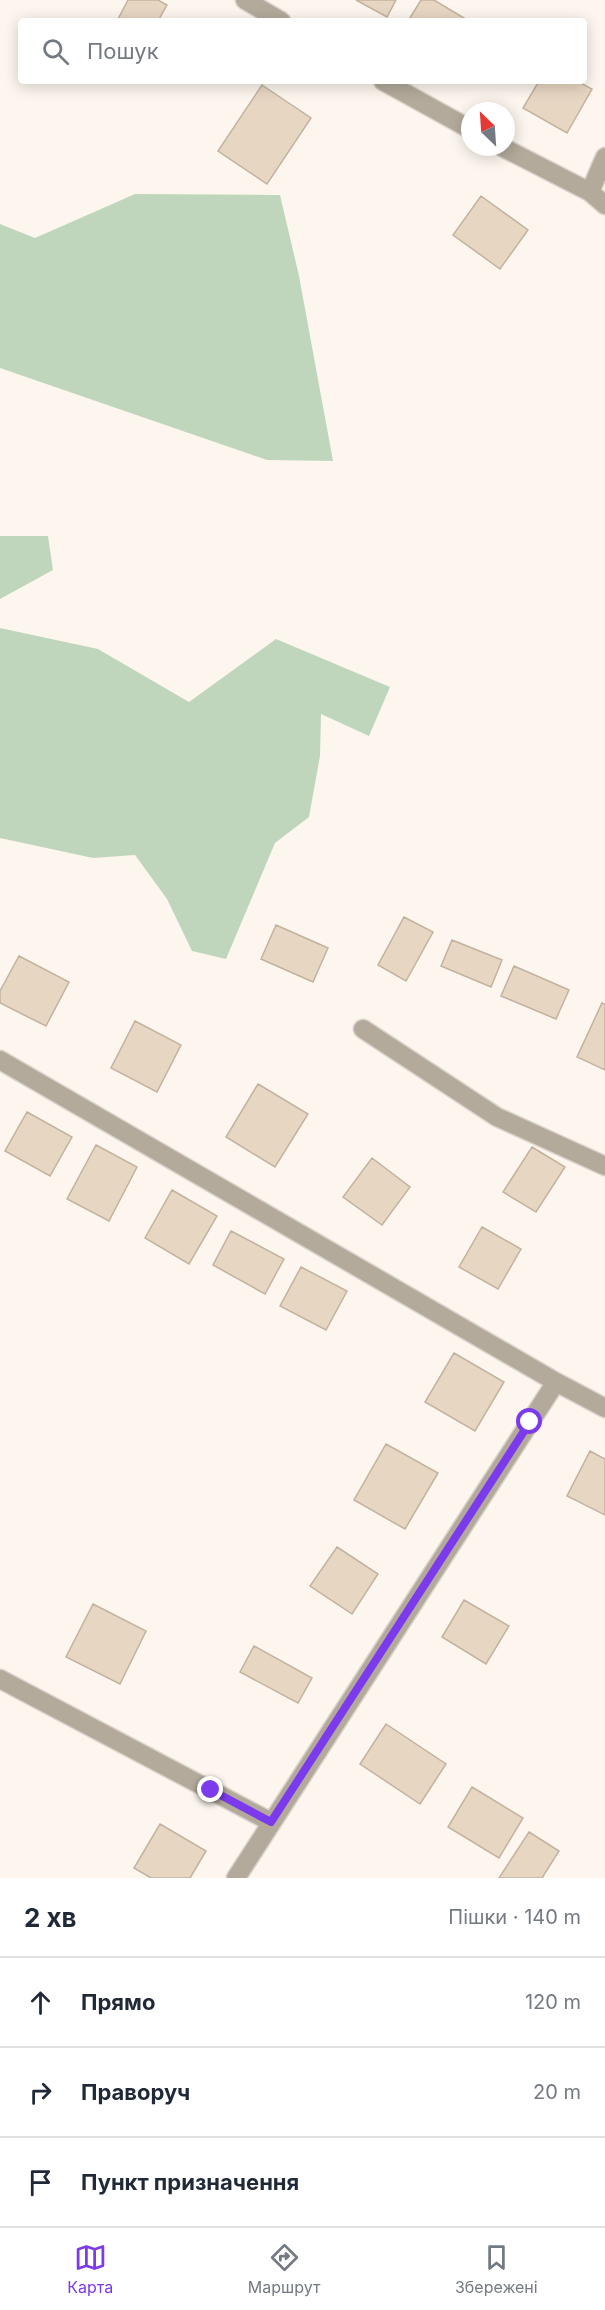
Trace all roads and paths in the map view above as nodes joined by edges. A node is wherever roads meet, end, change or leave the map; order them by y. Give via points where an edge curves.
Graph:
1 (245, 0) edge
2 (275, 18) edge
3 (388, 84) edge
4 (461, 124) edge
5 (515, 154) edge
6 (605, 157) edge
7 (590, 192) junction
8 (605, 205) edge
9 (363, 1029) dead end
10 (0, 1060) edge
11 (605, 1166) edge
12 (556, 1382) junction
13 (605, 1408) edge
14 (0, 1679) edge
15 (271, 1822) junction
16 (236, 1878) edge

1 - 2 street
3 - 4 street
5 - 7 street
6 - 7 street
7 - 8 street
9 - 11 street via 497,1117
10 - 12 street
12 - 13 street
12 - 15 street
14 - 15 street
15 - 16 street

